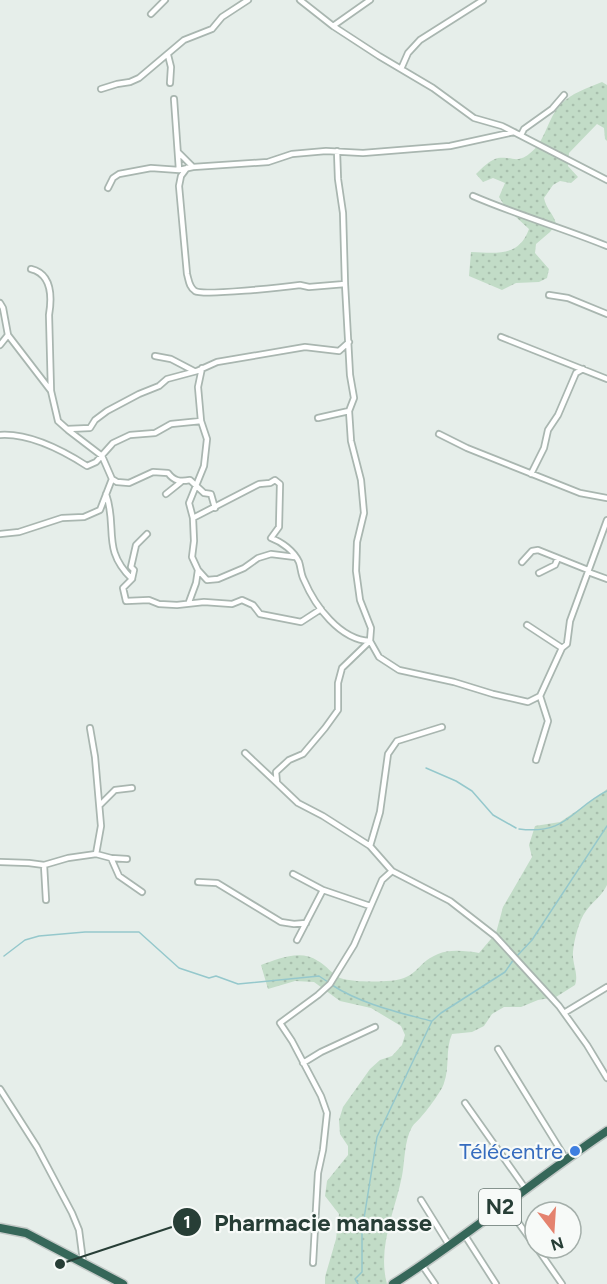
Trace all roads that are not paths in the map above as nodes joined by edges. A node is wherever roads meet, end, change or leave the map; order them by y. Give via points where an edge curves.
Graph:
1 (165, 0) edge
2 (248, 0) edge
3 (300, 0) edge
4 (370, 0) edge
5 (483, 0) edge
6 (151, 14) dead end
7 (333, 26) junction
8 (168, 55) junction
9 (401, 69) junction
10 (170, 84) dead end
11 (101, 89) dead end
12 (564, 95) dead end
13 (174, 99) dead end
14 (514, 132) junction
15 (521, 135) junction
16 (177, 152) junction
17 (337, 152) junction
18 (193, 167) junction
19 (187, 168) junction
20 (179, 170) junction
21 (607, 180) edge
22 (108, 188) dead end
23 (473, 196) dead end
24 (607, 246) edge
25 (31, 269) dead end
26 (345, 284) junction
27 (549, 295) dead end
28 (0, 303) edge
29 (607, 314) edge
30 (8, 335) junction
31 (501, 337) dead end
32 (349, 342) junction
33 (0, 345) edge
34 (339, 351) junction
35 (155, 356) dead end
36 (350, 360) junction
37 (583, 369) junction
38 (200, 370) junction
39 (607, 379) edge
40 (51, 391) junction
41 (349, 411) junction
42 (318, 418) dead end
43 (201, 422) junction
44 (67, 429) junction
45 (439, 434) dead end
46 (0, 435) edge
47 (102, 456) junction
48 (531, 474) junction
49 (112, 479) junction
50 (181, 482) junction
51 (196, 484) junction
52 (106, 494) junction
53 (166, 494) dead end
54 (607, 498) edge
55 (215, 508) junction
56 (100, 510) junction
57 (111, 518) junction
58 (194, 519) junction
59 (607, 520) edge
60 (279, 527) junction
61 (0, 534) edge
62 (147, 534) dead end
63 (282, 542) junction
64 (295, 557) junction
65 (558, 558) junction
66 (522, 562) dead end
67 (131, 567) junction
68 (123, 570) junction
69 (198, 570) junction
70 (588, 571) junction
71 (539, 573) dead end
72 (132, 579) junction
73 (607, 579) edge
74 (189, 602) junction
75 (321, 609) junction
76 (527, 626) dead end
77 (370, 641) junction
78 (562, 648) junction
79 (540, 696) junction
80 (442, 727) dead end
81 (90, 728) dead end
82 (245, 753) dead end
83 (536, 760) dead end
84 (278, 783) junction
85 (132, 788) dead end
86 (100, 805) junction
87 (370, 846) junction
88 (96, 854) junction
89 (111, 858) junction
90 (127, 858) dead end
91 (0, 862) edge
92 (44, 865) junction
93 (392, 871) junction
94 (293, 874) dead end
95 (198, 882) dead end
96 (323, 890) junction
97 (142, 892) dead end
98 (46, 900) dead end
99 (370, 906) junction
100 (306, 923) junction
101 (297, 940) dead end
102 (607, 987) edge
103 (564, 1014) junction
104 (375, 1027) dead end
105 (498, 1049) dead end
106 (303, 1063) junction
107 (607, 1078) edge
108 (0, 1089) edge
109 (465, 1103) dead end
110 (607, 1131) edge
111 (566, 1159) junction
112 (525, 1188) junction
113 (421, 1200) dead end
114 (505, 1204) junction
115 (0, 1228) edge
116 (523, 1229) edge
117 (464, 1234) junction
118 (449, 1245) junction
119 (545, 1260) edge
120 (83, 1261) junction
121 (313, 1263) dead end
122 (422, 1265) junction
123 (123, 1284) edge
124 (393, 1284) edge
125 (435, 1284) edge
126 (496, 1284) edge
127 (562, 1284) edge

1 - 6 street
2 - 8 street via 222,17 212,29 184,40
3 - 7 street
4 - 7 street
5 - 9 street via 420,40
7 - 9 street
8 - 10 street
8 - 11 street via 139,78
9 - 14 street via 474,118
12 - 15 street
13 - 16 street
14 - 15 street
14 - 17 street via 450,146
15 - 21 street
16 - 18 street
16 - 20 street
17 - 18 street
17 - 26 street via 344,213
18 - 19 street
19 - 20 street
19 - 26 street via 179,186 188,274 195,291 211,294
20 - 22 street via 152,168 119,174
23 - 24 street
25 - 40 street via 46,277 49,284
26 - 32 street
27 - 29 street via 568,298
28 - 30 street
30 - 33 street
30 - 40 street
31 - 37 street
32 - 34 street
32 - 36 street
34 - 36 street
34 - 38 street via 305,347 217,362
35 - 38 street via 171,359 192,371
36 - 41 street via 354,398
37 - 39 street
37 - 48 street via 576,373
38 - 43 street
38 - 44 street via 167,379 107,411 90,428
40 - 44 street via 58,421
41 - 42 street
41 - 77 street via 364,513 357,542 356,572
43 - 47 street via 171,424 155,432 130,435 113,443
43 - 51 street via 207,440 204,466
44 - 47 street
45 - 48 street
46 - 47 street via 36,441 87,466
47 - 49 street
48 - 54 street
49 - 50 street via 129,483 153,472 168,473
49 - 52 street
50 - 51 street via 190,480
50 - 53 street
51 - 55 street via 204,493 211,494
51 - 58 street via 189,503
52 - 56 street
52 - 57 street
55 - 58 street
55 - 60 street via 259,484 275,480 280,484
56 - 57 street
56 - 61 street via 84,517 62,518
57 - 68 street via 112,549
58 - 69 street via 192,557
59 - 70 street
60 - 63 street
60 - 63 street via 272,538
62 - 67 street via 136,544
63 - 64 street
64 - 69 street via 271,554 218,579 207,580
64 - 75 street
65 - 66 street via 538,550
65 - 70 street
65 - 71 street via 555,565
67 - 68 street
67 - 72 street
68 - 72 street
69 - 74 street
70 - 73 street
70 - 78 street via 570,621 567,644
72 - 74 street via 123,588 126,601 177,605
74 - 75 street via 232,604 242,600 260,614 301,622
75 - 77 street via 335,625 359,641
76 - 78 street
77 - 79 street via 379,657 399,670 528,702
77 - 84 street via 342,668 338,710 303,754 276,772
78 - 79 street
79 - 83 street via 548,721
80 - 87 street via 397,741 388,754 380,812
81 - 86 street
82 - 84 street
84 - 87 street via 298,802
85 - 86 street via 115,790
86 - 88 street
87 - 93 street
88 - 89 street
88 - 92 street
89 - 90 street
89 - 97 street via 119,876
91 - 92 street
92 - 98 street
93 - 99 street via 382,880
93 - 103 street via 450,901 495,936
94 - 96 street
95 - 100 street via 216,883 281,922
96 - 99 street
96 - 100 street
99 - 106 street via 354,945 330,984 280,1023
100 - 101 street
102 - 103 street
103 - 107 street
104 - 106 street
105 - 111 street
106 - 121 street via 327,1113 318,1173
108 - 120 street via 72,1213 79,1230
109 - 112 street
110 - 111 highway, N2
111 - 112 highway, N2
112 - 114 highway, N2
113 - 118 street
114 - 116 street
114 - 117 highway, N2
115 - 120 highway via 26,1233
117 - 118 highway, N2
117 - 126 street
118 - 122 highway, N2
119 - 127 street
120 - 123 highway
122 - 124 highway, N2
122 - 125 street

